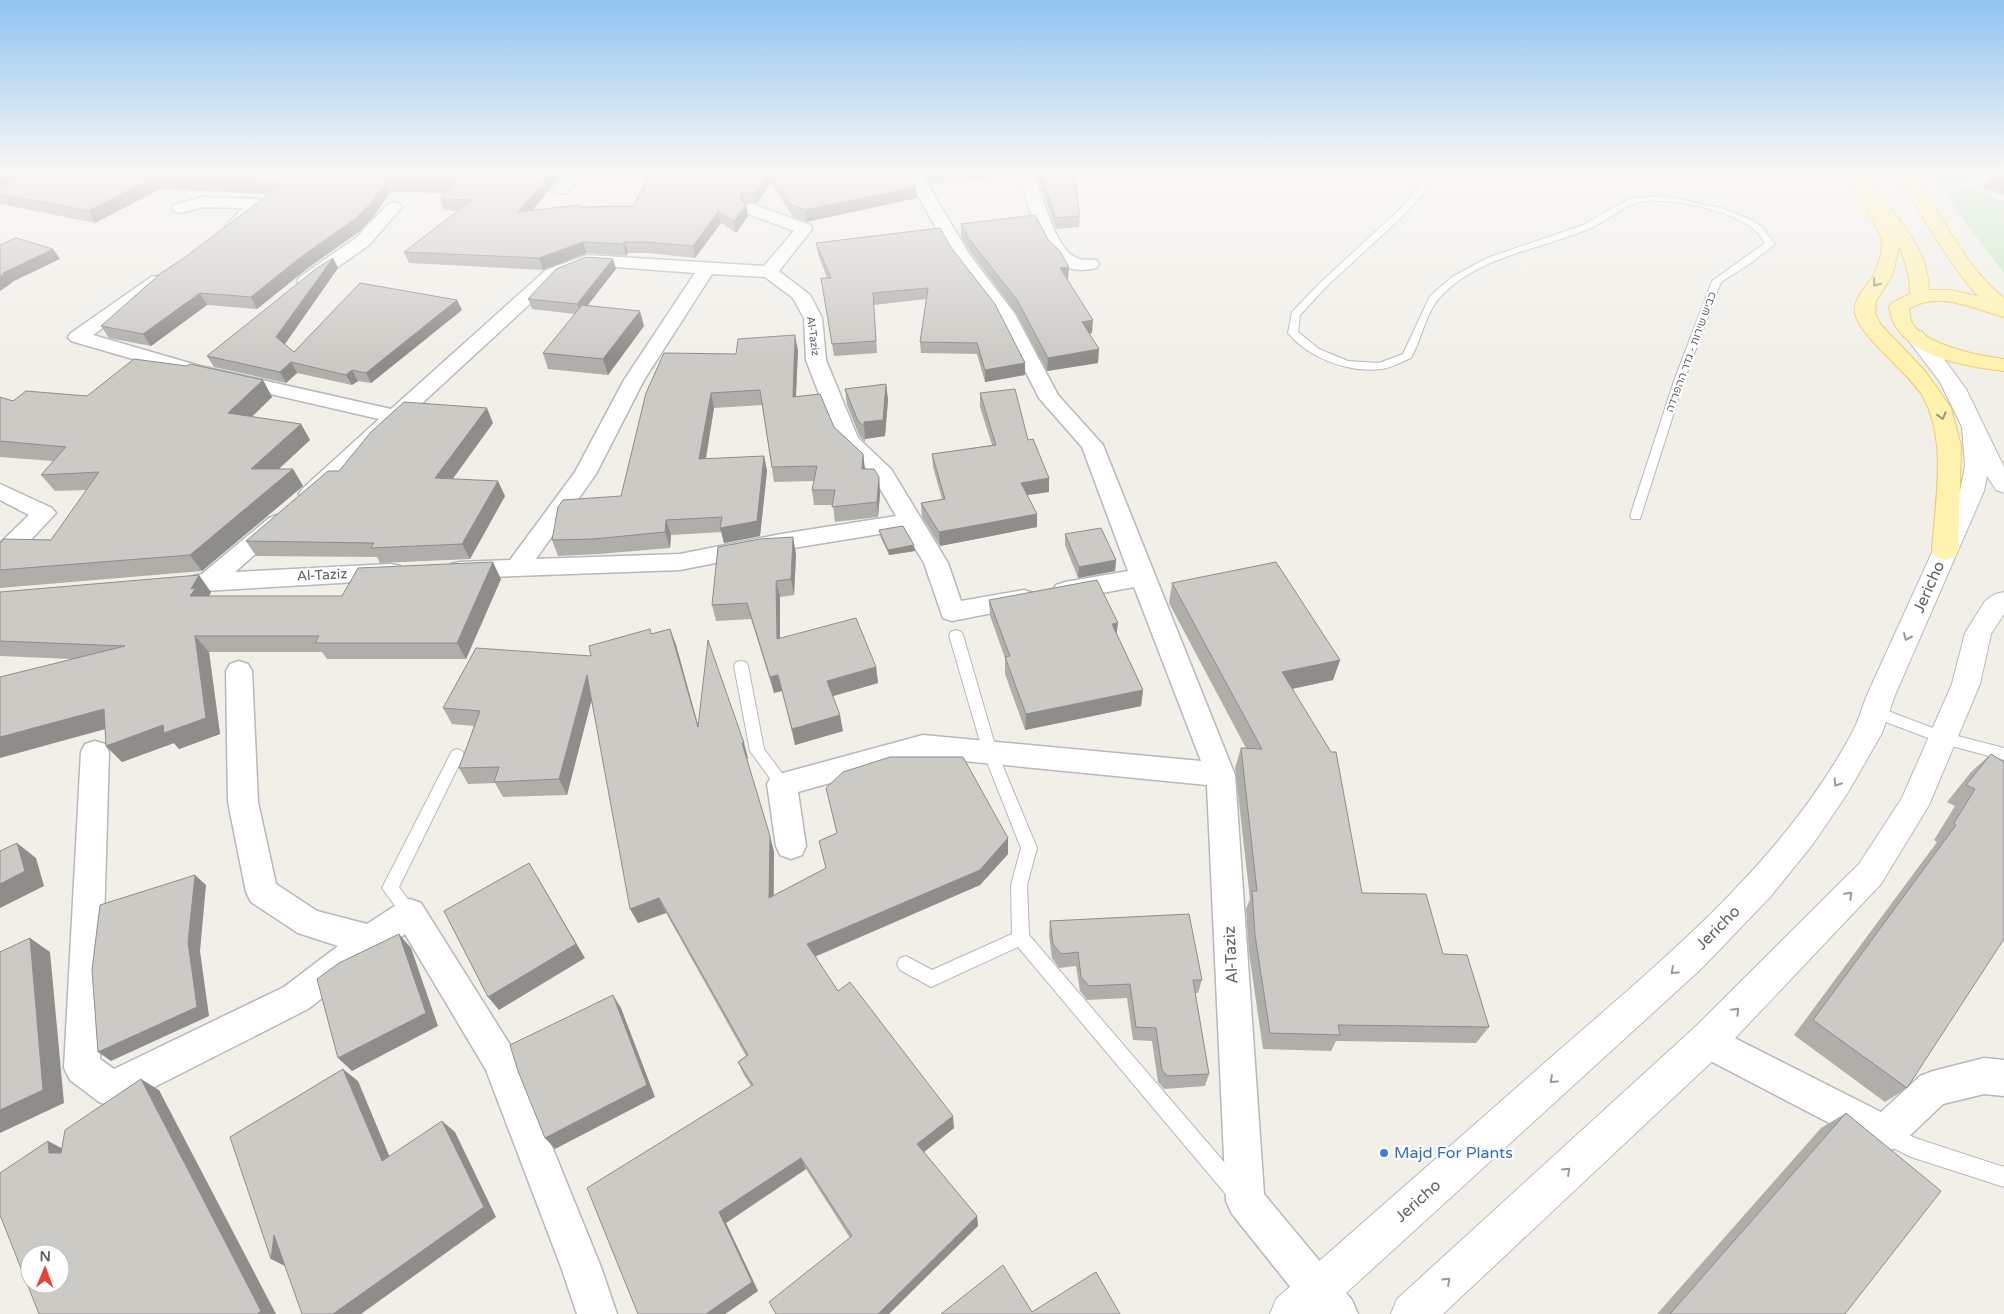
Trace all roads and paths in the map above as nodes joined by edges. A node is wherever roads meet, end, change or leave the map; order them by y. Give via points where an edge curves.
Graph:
1 (222, 234) edge
2 (369, 234) edge
3 (800, 234) edge
4 (948, 234) edge
5 (1049, 234) edge
6 (1378, 234) edge
7 (1565, 234) edge
8 (1762, 234) edge
9 (1887, 234) edge
10 (1902, 234) edge
11 (1945, 234) edge
12 (217, 239) edge
13 (1090, 264) dead end
14 (707, 268) junction
15 (769, 272) junction
16 (168, 274) edge
17 (1968, 274) junction
18 (293, 292) edge
19 (2004, 292) edge
20 (1920, 296) junction
21 (2004, 309) edge
22 (1915, 336) junction
23 (210, 358) edge
24 (2004, 365) edge
25 (195, 370) junction
26 (397, 417) junction
27 (1972, 427) junction
28 (2004, 486) edge
29 (0, 491) edge
30 (1636, 516) dead end
31 (912, 521) junction
32 (1945, 551) junction
33 (0, 557) edge
34 (516, 568) junction
35 (438, 570) edge
36 (408, 571) edge
37 (1142, 578) junction
38 (209, 581) junction
39 (179, 584) edge
40 (2004, 601) edge
41 (956, 636) dead end
42 (741, 666) dead end
43 (239, 671) dead end
44 (1875, 712) junction
45 (1944, 738) junction
46 (95, 752) dead end
47 (990, 752) junction
48 (2004, 754) edge
49 (457, 755) dead end
50 (1221, 775) junction
51 (782, 784) junction
52 (790, 846) dead end
53 (410, 913) junction
54 (1021, 938) junction
55 (371, 940) junction
56 (906, 964) dead end
57 (1707, 1041) junction
58 (2004, 1078) edge
59 (1885, 1134) junction
60 (2004, 1177) edge
61 (1245, 1201) junction
62 (1329, 1302) edge
63 (596, 1314) edge
64 (1291, 1314) edge
65 (1412, 1314) edge

1 - 12 street
2 - 18 street
3 - 15 street
4 - 37 street, Al-Taziz via 1006,314 1049,398 1092,445
5 - 13 street via 1063,257 1074,264
6 - 7 lane, כביש שירות - גדר ההפרדה via 1295,314 1293,333 1315,351 1346,364 1380,366 1407,356 1437,294 1460,274 1515,250
8 - 30 lane, כביש שירות - גדר ההפרדה via 1770,244 1717,281 1679,381
9 -> 32 main road via 1891,242 1884,274 1868,296 1865,312 1871,326 1918,375 1940,408 1950,446
10 - 20 main road via 1916,261 1922,282
11 - 17 main road
14 - 15 street
14 - 26 street via 587,260 552,274
14 - 34 street via 634,380 585,474
15 - 31 street, Al-Taziz via 801,295 813,318 816,360 848,441 880,469
16 - 25 street via 78,337
17 - 19 main road
17 - 21 main road
20 - 21 main road via 1959,298
20 - 22 main road via 1899,307 1898,316 1903,326
22 - 24 main road via 1957,356
22 - 27 main road via 1944,371
23 - 25 street
25 - 26 street
26 - 38 street
27 - 28 main road
27 - 32 main road, Jericho via 1976,466 1972,491
29 - 33 street via 44,513
31 - 34 street via 680,562
31 - 37 street, Al-Taziz via 936,562 952,612
32 -> 44 main road, Jericho
34 - 35 street
36 - 38 street, Al-Taziz
37 - 50 street, Al-Taziz
38 - 39 street, Al-Taziz
40 - 45 main road via 1994,608 1978,633 1966,684
41 - 47 lane
42 - 51 lane via 757,751
43 - 55 street via 243,802 262,892 309,923
44 - 45 lane
44 -> 62 main road, Jericho via 1836,784 1802,834 1759,886 1690,957
45 - 48 lane
57 -> 45 main road via 1870,874 1914,805
46 - 55 street via 82,1068 112,1089 296,998
47 - 50 street
47 - 51 street via 923,746
47 - 54 lane via 1029,848 1019,885
49 - 53 lane via 390,888
50 - 61 street, Al-Taziz
51 - 52 street
53 - 55 street
53 - 63 street via 500,1060 581,1267
54 - 56 lane via 931,979
54 - 61 lane
57 - 59 street
65 -> 57 main road
58 - 59 street via 1984,1076 1933,1089
59 - 60 lane via 1911,1147
61 - 62 street
62 - 64 main road, Jericho

